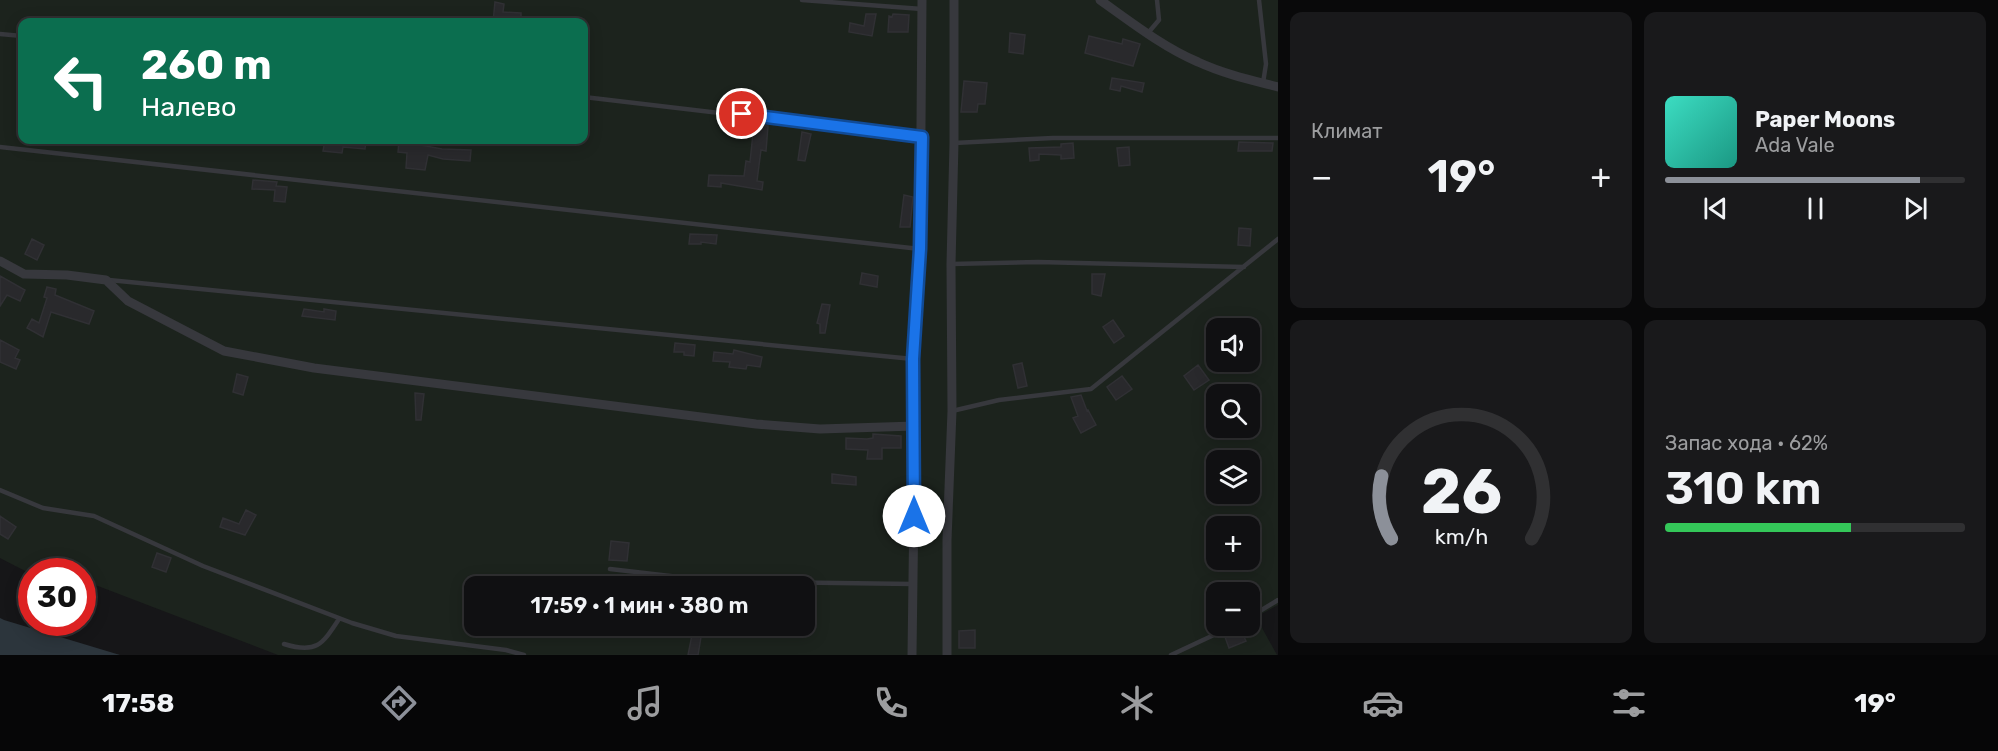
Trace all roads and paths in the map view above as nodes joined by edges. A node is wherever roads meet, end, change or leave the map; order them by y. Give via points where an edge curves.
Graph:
1 (802, 0) edge
2 (954, 0) edge
3 (1100, 0) edge
4 (1157, 0) edge
5 (1259, 0) edge
6 (922, 5) edge
7 (1148, 33) junction
8 (0, 34) edge
9 (18, 36) edge
10 (1263, 83) junction
11 (1278, 87) edge
12 (588, 97) edge
13 (922, 137) junction
14 (1278, 138) edge
15 (954, 143) junction
16 (0, 147) edge
17 (1278, 239) edge
18 (920, 249) junction
19 (0, 261) edge
20 (951, 264) junction
21 (1244, 267) junction
22 (106, 280) junction
23 (913, 359) junction
24 (952, 411) junction
25 (915, 426) junction
26 (0, 490) edge
27 (610, 570) dead end
28 (913, 584) junction
29 (1278, 600) edge
30 (1260, 611) edge
31 (339, 619) junction
32 (1212, 636) edge
33 (284, 644) dead end
34 (524, 655) edge
35 (912, 655) edge
36 (947, 655) edge
37 (1171, 655) edge

1 - 6 lane
2 - 15 street
3 - 7 street
4 - 7 lane via 1159,20
5 - 10 lane via 1266,64
6 - 13 street
7 - 10 street via 1196,62
8 - 9 lane
10 - 11 street
12 - 13 lane
13 - 18 street
14 - 15 lane via 1053,138
15 - 20 street
16 - 18 lane
17 - 21 lane
18 - 23 street
19 - 22 street via 24,274
20 - 21 lane
20 - 24 street
21 - 24 lane via 1091,388 999,400
22 - 23 lane
22 - 25 street via 128,301 224,351 314,368 756,424 820,429
23 - 25 street
24 - 36 street
25 - 28 street
26 - 31 lane via 43,508 94,516 203,566
27 - 28 lane via 760,582
28 - 35 street
29 - 30 lane
31 - 33 lane via 324,640 310,648 303,650
31 - 34 lane via 396,636
32 - 37 lane

